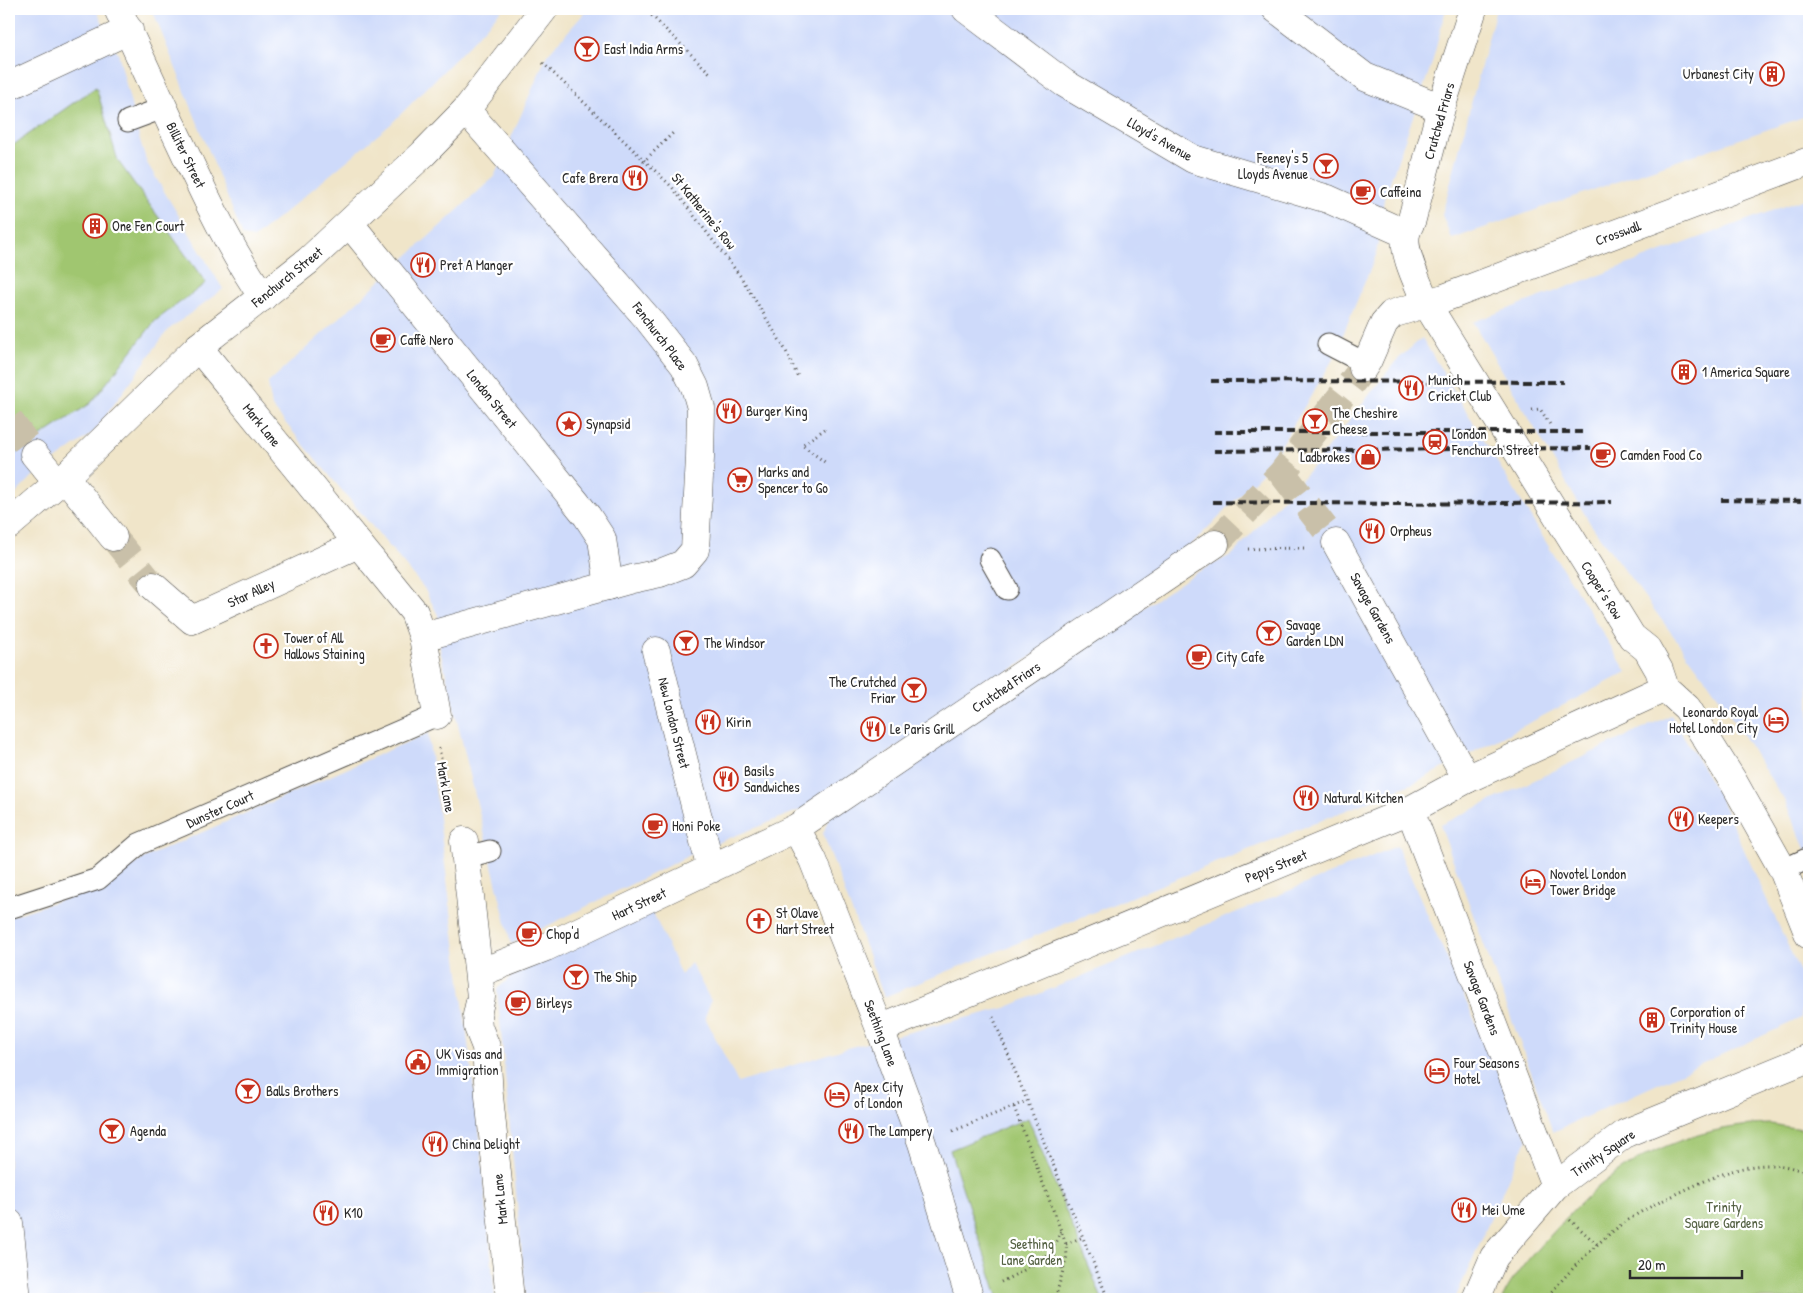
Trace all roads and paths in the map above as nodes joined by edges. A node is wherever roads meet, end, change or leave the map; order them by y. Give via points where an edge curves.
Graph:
1 (544, 9) edge
2 (966, 9) edge
3 (1276, 9) edge
4 (1473, 9) edge
5 (648, 12) dead end
6 (124, 20) edge
7 (520, 41) junction
8 (711, 74) dead end
9 (9, 86) edge
10 (1441, 108) junction
11 (466, 110) junction
12 (168, 118) junction
13 (128, 121) dead end
14 (676, 131) dead end
15 (1809, 161) edge
16 (636, 169) dead end
17 (350, 224) junction
18 (1406, 234) junction
19 (263, 297) junction
20 (1426, 303) junction
21 (1328, 344) dead end
22 (198, 347) junction
23 (1365, 364) joint
24 (798, 377) dead end
25 (826, 429) dead end
26 (34, 454) tunnel mouth
27 (826, 463) dead end
28 (61, 480) junction
29 (9, 525) edge
30 (113, 536) tunnel mouth
31 (358, 544) junction
32 (1337, 545) joint
33 (1211, 547) joint
34 (990, 559) dead end
35 (621, 583) junction
36 (153, 586) tunnel mouth
37 (1007, 590) dead end
38 (424, 637) junction
39 (656, 651) dead end
40 (1665, 688) junction
41 (437, 716) junction
42 (1467, 779) junction
43 (1410, 810) junction
44 (796, 828) junction
45 (473, 850) joint
46 (1809, 858) edge
47 (711, 869) junction
48 (1783, 870) junction
49 (9, 908) edge
50 (1809, 935) edge
51 (479, 973) junction
52 (981, 988) junction
53 (880, 1029) junction
54 (1809, 1058) edge
55 (1028, 1102) junction
56 (1014, 1107) junction
57 (922, 1143) junction
58 (1809, 1174) edge
59 (1555, 1186) junction
60 (9, 1223) edge
61 (1062, 1229) junction
62 (1083, 1237) junction
63 (1066, 1244) junction
64 (1045, 1256) junction
65 (1063, 1271) junction
66 (994, 1285) dead end
67 (17, 1299) edge
68 (510, 1299) edge
69 (970, 1299) edge
70 (1055, 1299) edge
71 (1108, 1299) edge
72 (1476, 1299) edge
73 (1545, 1299) edge

1 - 7 street, Fenchurch Street
2 - 18 street, Lloyd's Avenue via 1064,83 1194,159 1328,199
3 - 10 street via 1365,77
4 - 10 street, Crutched Friars
5 - 8 path
6 - 9 street
6 - 12 street, Billiter Street
7 - 11 street, Fenchurch Street
7 - 24 path, St Katherine's Row via 672,186 741,276
10 - 18 street, Crutched Friars
11 - 17 street, Fenchurch Street
11 - 35 street, Fenchurch Place via 648,318 684,365 695,387 701,408 695,550 683,564
12 - 13 lane
12 - 19 street, Billiter Street via 226,238
14 - 16 path, bridge
15 - 20 street, Crosswall
17 - 19 street, Fenchurch Street
17 - 35 street, London Street via 587,516 602,539
18 - 20 street, Cooper's Row via 1410,262
19 - 22 street, Fenchurch Street
20 - 23 street via 1392,314
20 - 40 street, Cooper's Row via 1632,637 1647,649
21 - 23 lane
22 - 28 street, Fenchurch Street
22 - 31 street, Mark Lane
25 - 27 path via 802,444
26 - 28 street
28 - 29 street, Fenchurch Street
28 - 30 street
31 - 36 street, Star Alley via 192,620
31 - 38 street, Mark Lane via 414,612
32 - 33 path
32 - 42 street, Savage Gardens
33 - 44 street, Crutched Friars via 1042,653
34 - 37 lane
35 - 38 street
38 - 41 street, Mark Lane
39 - 47 street, New London Street
40 - 42 street, Pepys Street
40 - 48 street, Cooper's Row via 1687,708
41 - 45 path, Mark Lane via 436,728 455,834
41 - 49 lane, Dunster Court via 140,844 98,879
42 - 43 street, Pepys Street
43 - 52 street, Pepys Street
43 - 59 street, Savage Gardens
44 - 47 street, Hart Street
44 - 53 street, Seething Lane via 813,860
45 - 51 street, Mark Lane
46 - 48 lane
47 - 51 street, Hart Street via 546,947
48 - 50 street
51 - 68 street, Mark Lane via 478,1027 486,1047
52 - 53 street, Pepys Street
52 - 55 path
53 - 57 street, Seething Lane
54 - 59 street, Trinity Square via 1626,1133
55 - 56 path
55 - 62 path
56 - 57 path
56 - 61 path
57 - 69 street, Seething Lane
58 - 73 path via 1785,1166 1748,1166 1725,1172 1660,1201 1597,1244
59 - 72 street, Trinity Square via 1494,1257
60 - 67 street
61 - 63 path
61 - 64 path via 1056,1244
62 - 63 path
62 - 71 path
63 - 65 path
64 - 65 path via 1058,1257
64 - 66 path
65 - 70 path

